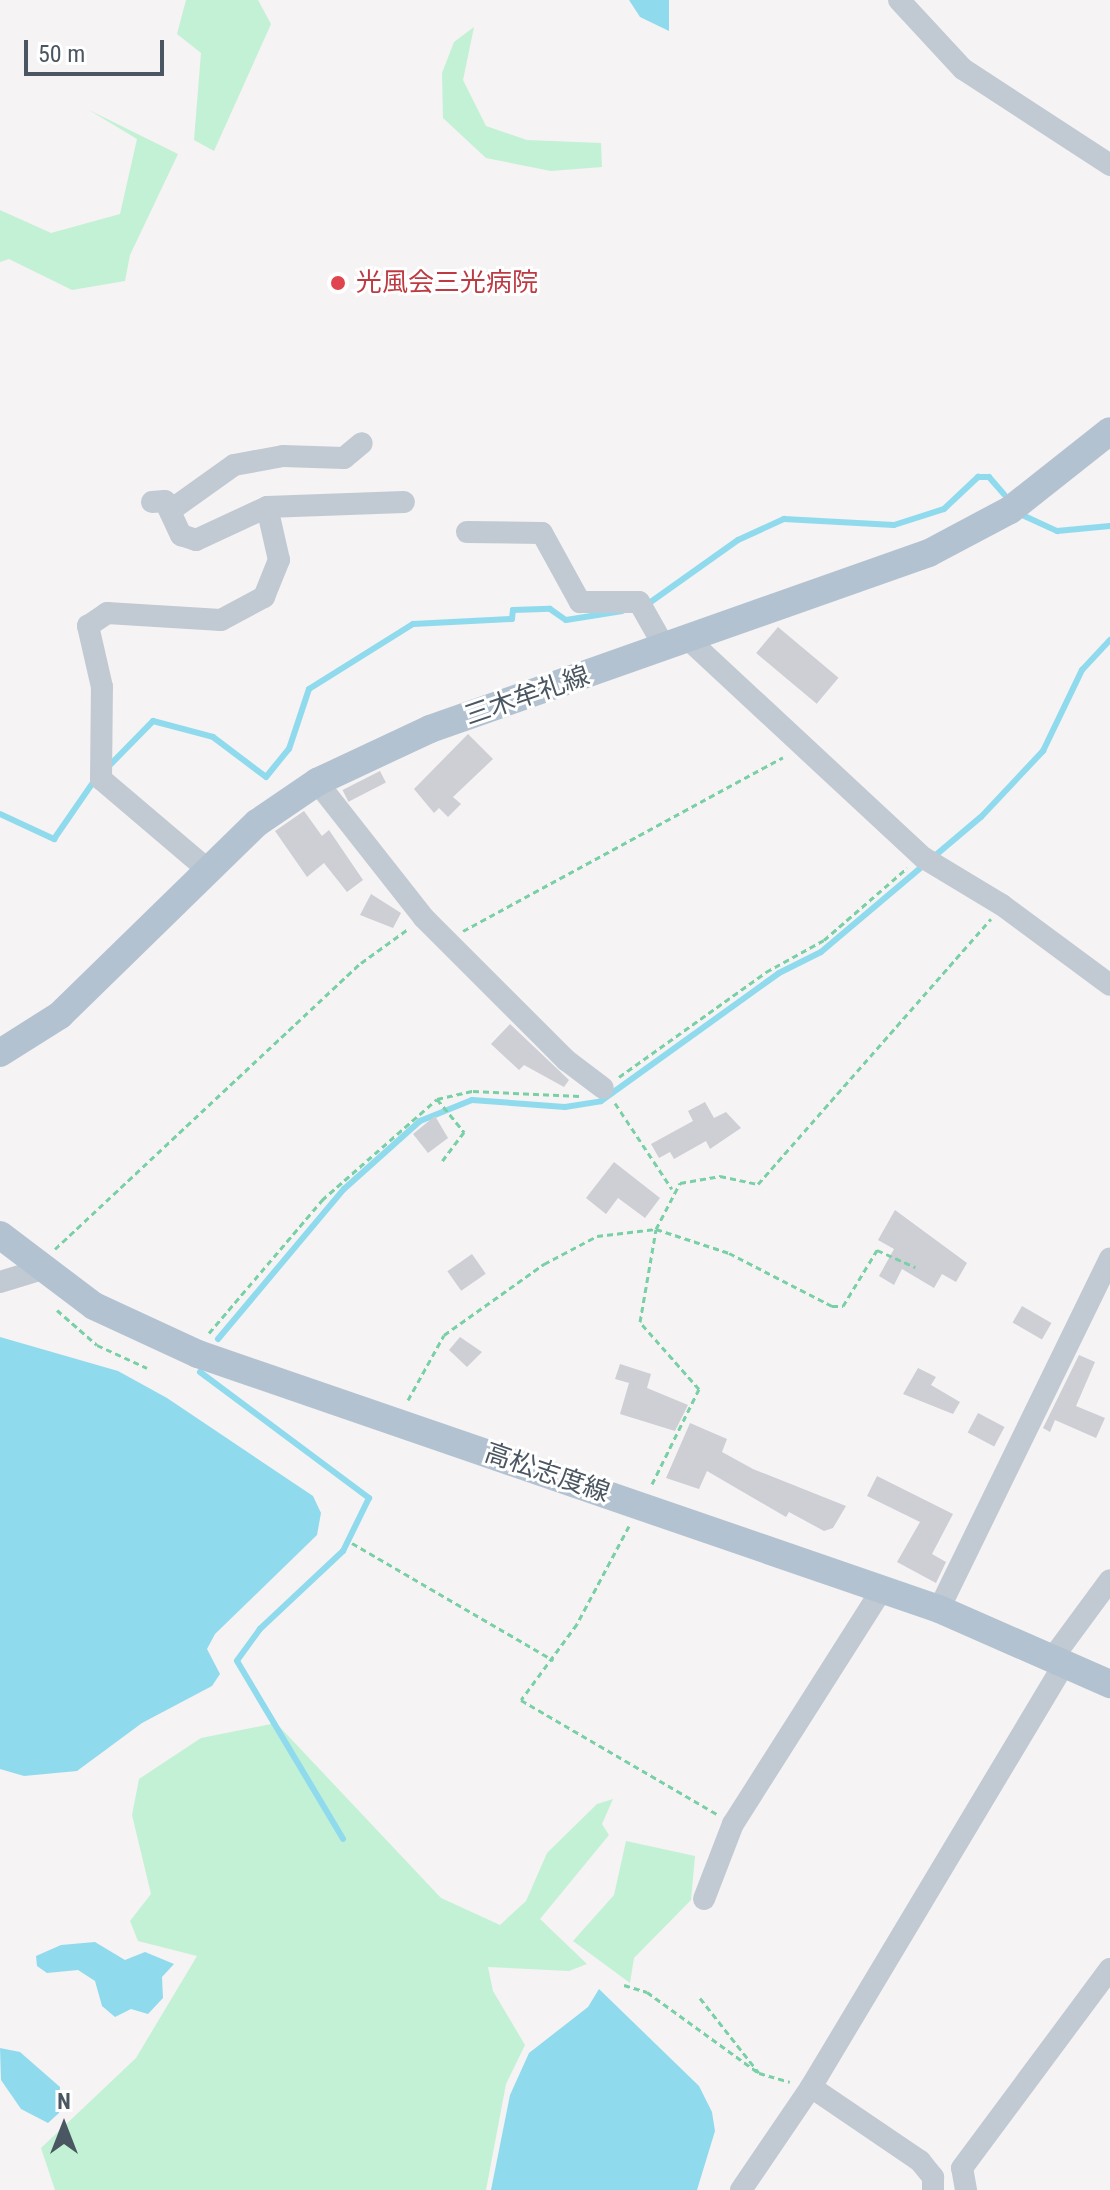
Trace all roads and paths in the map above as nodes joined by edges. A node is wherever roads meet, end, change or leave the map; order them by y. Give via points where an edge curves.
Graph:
1 (899, 0) edge
2 (1110, 165) edge
3 (1110, 431) edge
4 (362, 443) dead end
5 (404, 502) dead end
6 (267, 507) junction
7 (467, 532) dead end
8 (677, 644) junction
9 (802, 746) junction
10 (317, 782) junction
11 (926, 860) junction
12 (208, 870) junction
13 (1002, 905) junction
14 (424, 918) junction
15 (445, 940) junction
16 (1110, 985) edge
17 (0, 1053) edge
18 (607, 1093) junction
19 (437, 1099) junction
20 (442, 1161) dead end
21 (672, 1189) junction
22 (656, 1229) junction
23 (0, 1235) edge
24 (1110, 1258) edge
25 (915, 1267) dead end
26 (39, 1270) junction
27 (0, 1282) edge
28 (198, 1354) junction
29 (400, 1422) junction
30 (641, 1505) junction
31 (352, 1543) dead end
32 (1110, 1580) edge
33 (882, 1589) junction
34 (939, 1609) junction
35 (1060, 1658) junction
36 (553, 1660) junction
37 (1110, 1684) edge
38 (733, 1824) junction
39 (704, 1899) dead end
40 (1110, 1969) edge
41 (624, 1985) dead end
42 (700, 1998) dead end
43 (759, 2073) junction
44 (811, 2087) junction
45 (741, 2190) edge
46 (933, 2190) edge
47 (966, 2190) edge

1 - 2 street via 963,69
3 - 8 main road, 三木牟礼線 via 977,530
4 - 6 street via 344,458 283,456 234,465 162,506 181,535 196,540
5 - 6 street
6 - 12 street via 279,560 264,597 221,620 107,613 88,626 102,687 101,779
7 - 8 street via 542,533 580,602 639,602
8 - 9 street
8 - 10 main road, 三木牟礼線 via 430,729
9 - 11 street
9 - 15 path
10 - 12 main road, 三木牟礼線 via 257,823
10 - 14 street
11 - 13 street
11 - 18 path via 824,940 766,972
12 - 17 main road, 三木牟礼線 via 78,999
13 - 16 street
13 - 21 path via 758,1184 720,1176
14 - 15 street
14 - 26 path via 361,963
15 - 18 street
18 - 19 path via 576,1097 473,1091
18 - 21 path
19 - 20 path via 450,1111 463,1143
19 - 28 path via 322,1200 215,1323
21 - 22 path
22 - 25 path via 729,1253 832,1306 843,1306 877,1250
22 - 29 path via 597,1236 460,1319 426,1361
22 - 30 path via 640,1322 699,1389
23 - 26 main road, 高松志度線
24 - 34 street
26 - 27 street
26 - 28 main road, 高松志度線 via 94,1306
28 - 29 main road, 高松志度線
29 - 30 main road, 高松志度線
30 - 33 main road, 高松志度線
30 - 36 path
31 - 36 path
32 - 35 street
33 - 34 main road, 高松志度線
33 - 38 street
34 - 35 main road, 高松志度線
35 - 37 main road, 高松志度線
35 - 44 street
36 - 38 path via 521,1700
38 - 39 street
40 - 47 street via 962,2168
41 - 43 path via 647,1992
42 - 43 path
43 - 44 path
44 - 45 street
44 - 46 street via 920,2161 933,2177

